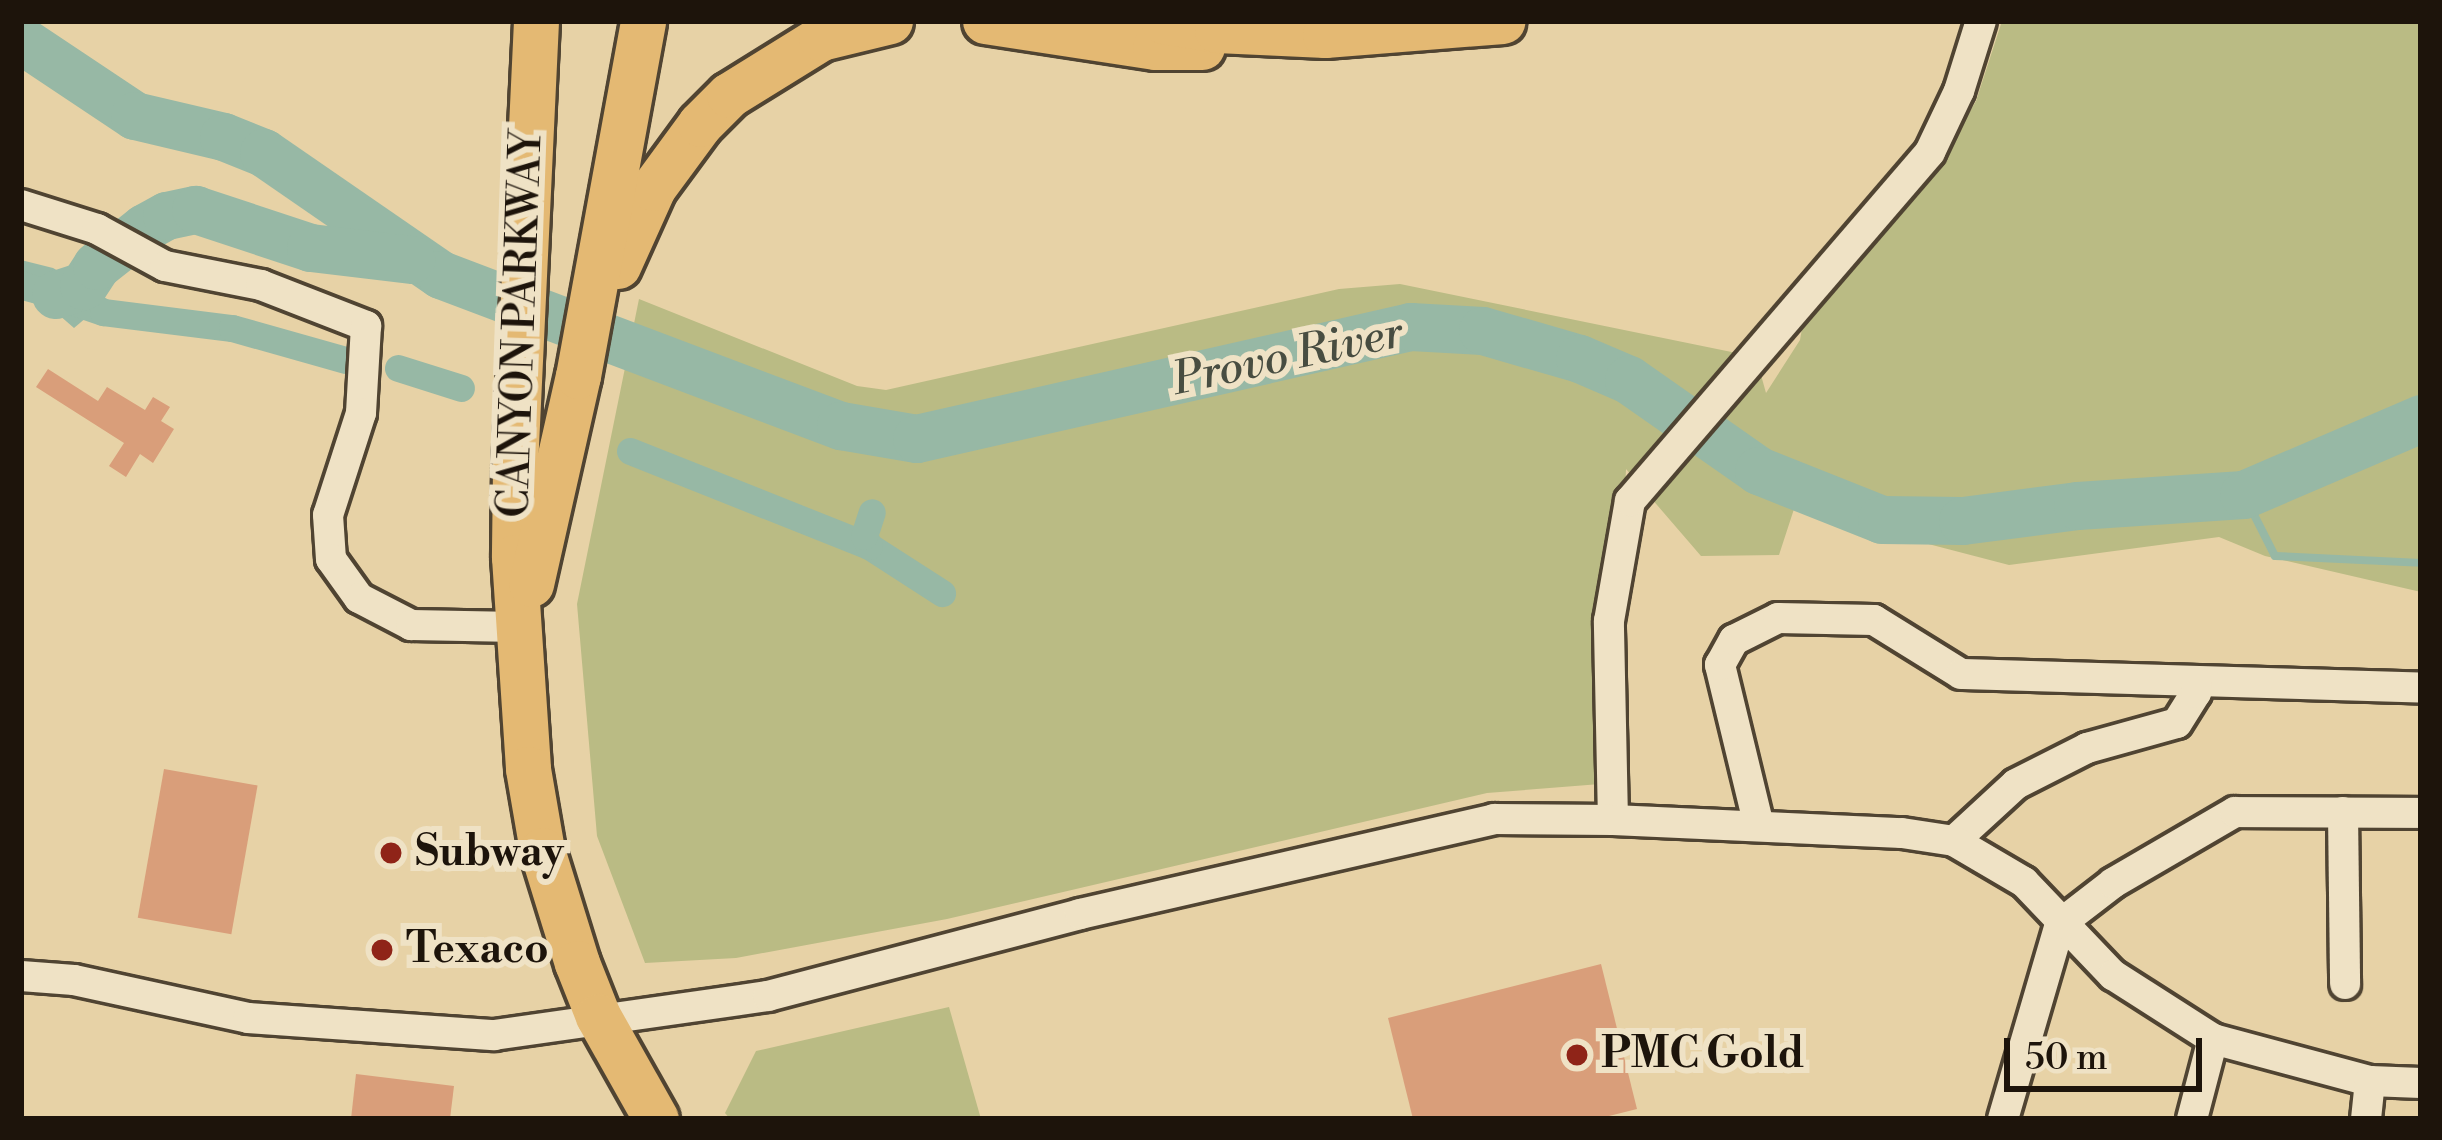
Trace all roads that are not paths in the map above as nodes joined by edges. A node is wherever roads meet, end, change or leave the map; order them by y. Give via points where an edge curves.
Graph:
1 (536, 21) edge
2 (643, 21) edge
3 (890, 21) edge
4 (985, 21) edge
5 (1163, 21) edge
6 (1502, 21) edge
7 (1981, 21) edge
8 (1272, 34) junction
9 (21, 205) edge
10 (608, 264) junction
11 (518, 627) junction
12 (2197, 682) junction
13 (2421, 688) edge
14 (2343, 812) junction
15 (2421, 813) edge
16 (1613, 820) junction
17 (1759, 826) junction
18 (1954, 842) junction
19 (2060, 924) junction
20 (21, 976) edge
21 (2345, 984) dead end
22 (598, 1016) junction
23 (2213, 1039) junction
24 (2370, 1082) junction
25 (2421, 1083) edge
26 (656, 1119) edge
27 (2003, 1119) edge
28 (2192, 1119) edge
29 (2366, 1119) edge

1 - 11 highway, CANYON PARKWAY via 519,370
2 - 10 highway
3 - 10 highway via 821,38 729,95 653,188
4 - 8 highway via 1155,47
5 - 8 highway
6 - 8 highway via 1405,33
7 - 16 street via 1930,152 1649,476 1622,522 1609,621
9 - 11 street via 152,259 261,285 366,326 361,412 326,536 338,574 359,598 411,625
10 - 11 highway, CANYON PARKWAY
11 - 22 highway, CANYON PARKWAY via 538,829
12 - 13 street
12 - 17 street via 1961,674 1874,620 1778,618 1734,640 1720,665
12 - 18 street via 2176,723 2086,748 2016,784
14 - 15 street
14 - 19 street via 2235,812
14 - 21 street
16 - 17 street
16 - 22 street via 1494,819 768,996
17 - 18 street
18 - 19 street via 2024,882
19 - 23 street via 2113,975
19 - 27 street
20 - 22 street via 248,1018 494,1035
22 - 26 highway, CANYON PARKWAY
23 - 24 street
23 - 28 street
24 - 25 street
24 - 29 street

